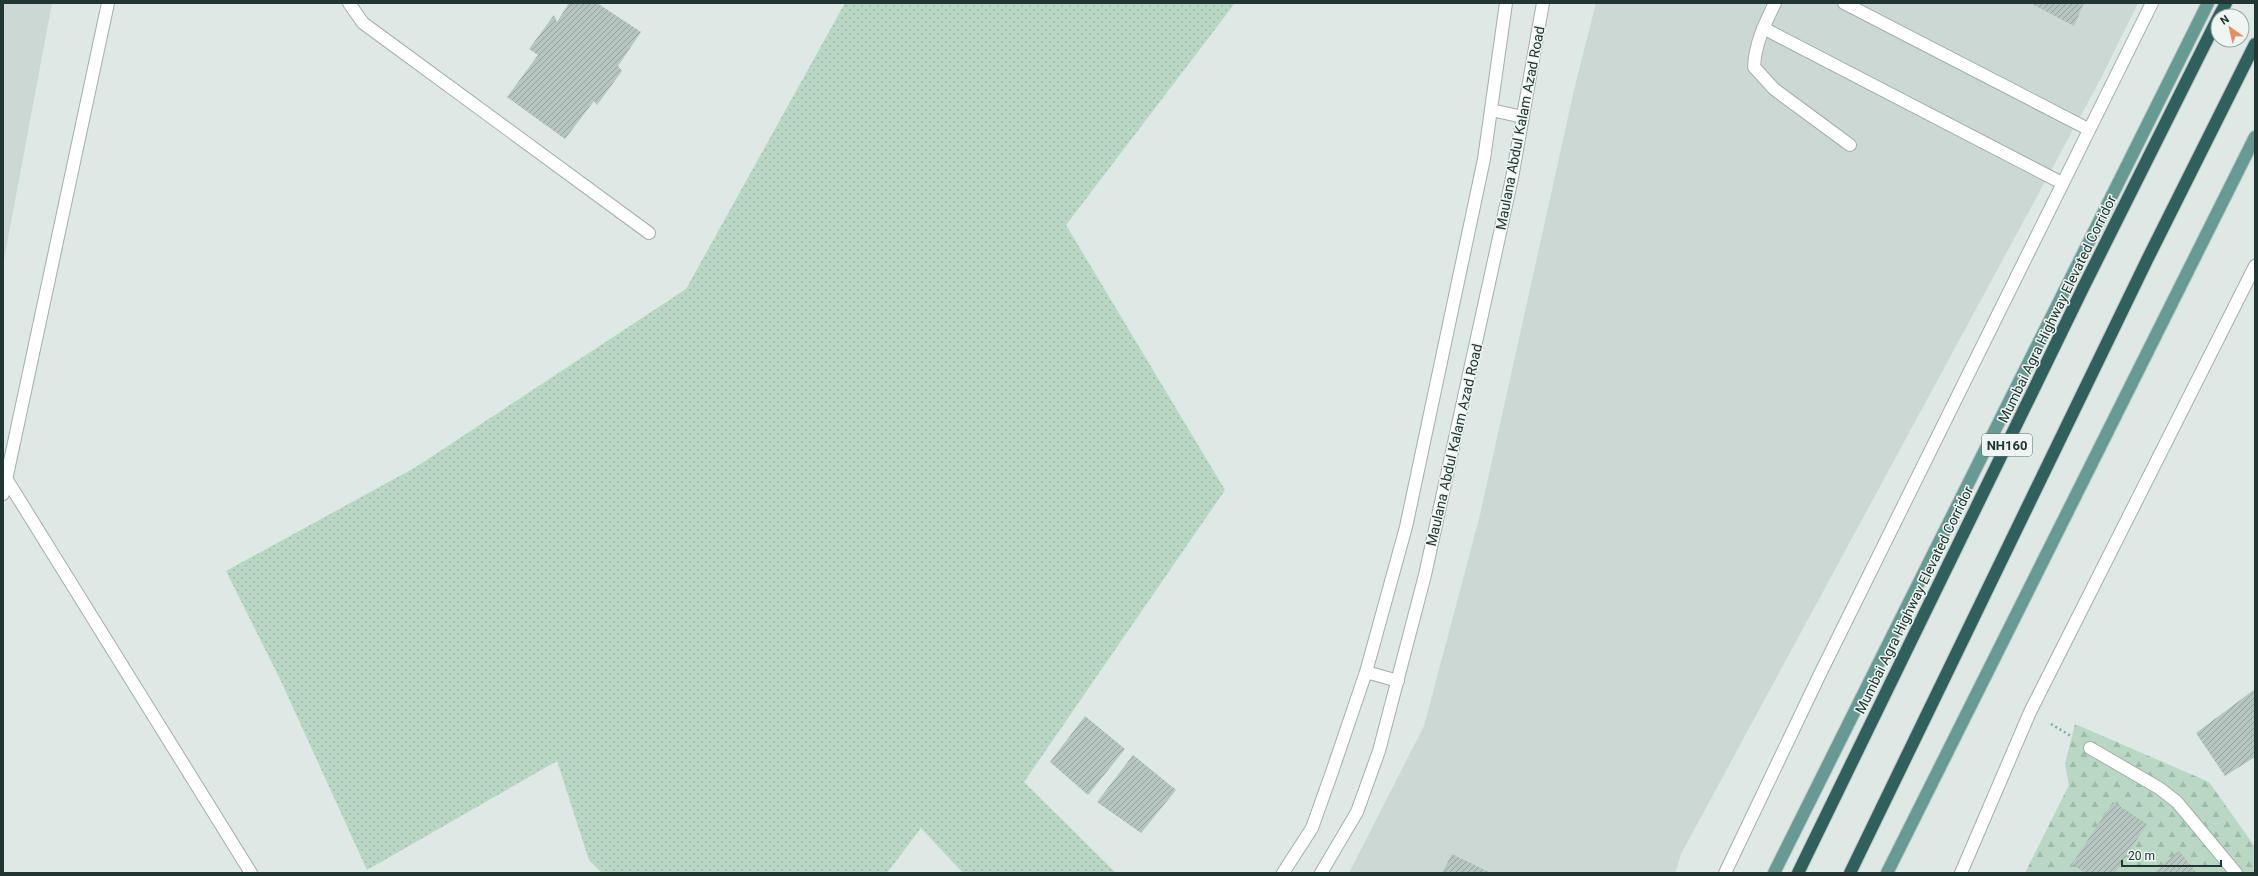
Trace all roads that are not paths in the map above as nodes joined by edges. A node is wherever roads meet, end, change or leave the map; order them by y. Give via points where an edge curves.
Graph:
1 (108, 3) edge
2 (349, 3) edge
3 (1506, 3) edge
4 (1543, 3) edge
5 (1775, 3) edge
6 (1844, 3) edge
7 (2152, 3) edge
8 (2208, 3) edge
9 (1763, 28) junction
10 (2210, 35) edge
11 (2255, 44) edge
12 (1491, 110) junction
13 (1523, 117) junction
14 (2088, 129) junction
15 (2255, 137) edge
16 (1850, 145) dead end
17 (2062, 183) junction
18 (649, 233) dead end
19 (2255, 266) edge
20 (7, 480) junction
21 (3, 494) edge
22 (1366, 672) junction
23 (1398, 681) junction
24 (2090, 748) road end
25 (251, 873) edge
26 (1283, 873) edge
27 (1321, 873) edge
28 (1726, 873) edge
29 (1774, 873) edge
30 (1798, 873) edge
31 (1850, 873) edge
32 (1886, 873) edge
33 (1961, 873) edge
34 (2236, 873) edge

1 - 20 street
2 - 18 street via 363,24
3 - 12 street
4 - 13 street, Maulana Abdul Kalam Azad Road
5 - 9 street
6 - 14 street
7 - 14 street
8 - 29 main road
9 - 16 street via 1754,67 1774,89
9 - 17 street
10 - 30 highway, Mumbai Agra Highway Elevated Corridor / NH160 via 2083,288
11 - 31 highway, NH160 via 2141,272
12 - 13 street
12 - 22 street via 1484,159 1406,527
13 - 23 street, Maulana Abdul Kalam Azad Road via 1451,464
14 - 17 street
15 - 32 main road
17 - 28 street via 1820,674
19 - 33 street via 2030,712
20 - 21 street
20 - 25 street
22 - 23 street
22 - 26 street via 1312,828
23 - 27 street, Maulana Abdul Kalam Azad Road via 1379,751 1357,812
24 - 34 street via 2159,788 2177,802

